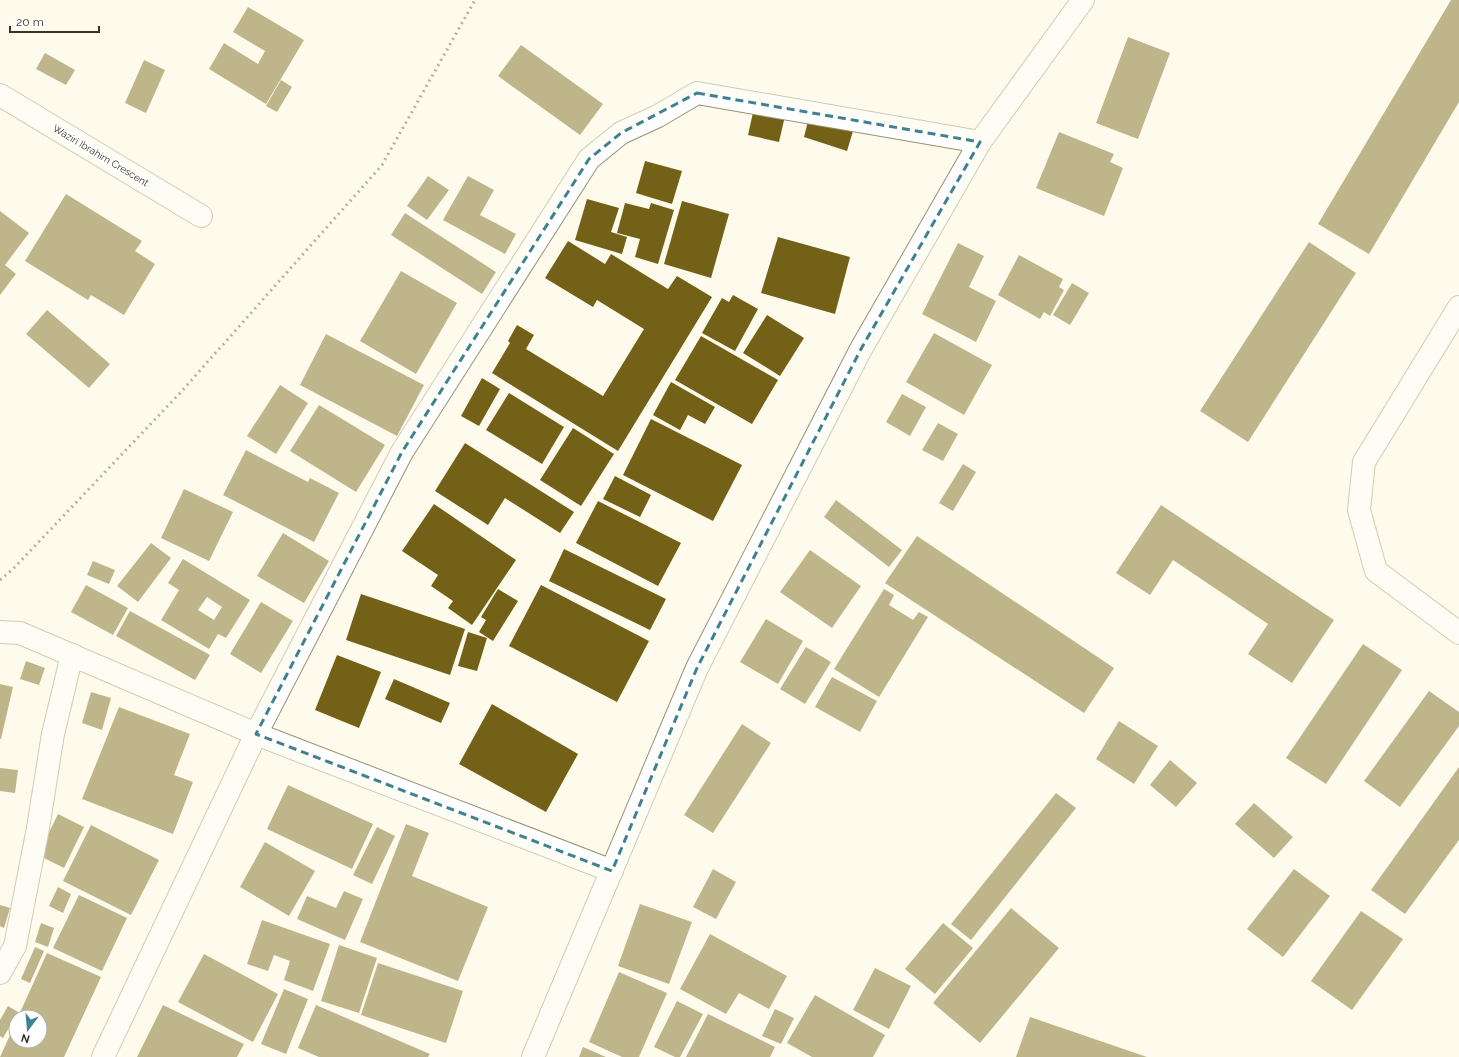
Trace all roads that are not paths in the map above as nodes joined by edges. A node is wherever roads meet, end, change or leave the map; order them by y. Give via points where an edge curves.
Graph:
1 (1083, 0) edge
2 (1, 97) edge
3 (980, 142) junction
4 (201, 216) dead end
5 (1459, 307) edge
6 (0, 632) edge
7 (1459, 633) edge
8 (72, 655) junction
9 (256, 734) junction
10 (612, 871) junction
11 (0, 973) edge
12 (103, 1057) edge
13 (533, 1057) edge

1 - 3 street
2 - 4 street, Waziri Ibrahim Crescent
3 - 9 street via 697,93 658,116 621,133 589,159 402,452
3 - 10 street via 861,348 697,668
5 - 7 street via 1364,462 1359,510 1376,571
6 - 8 street via 20,633
8 - 9 street
8 - 11 street via 53,734 15,946
9 - 10 street
9 - 12 street
10 - 13 street

